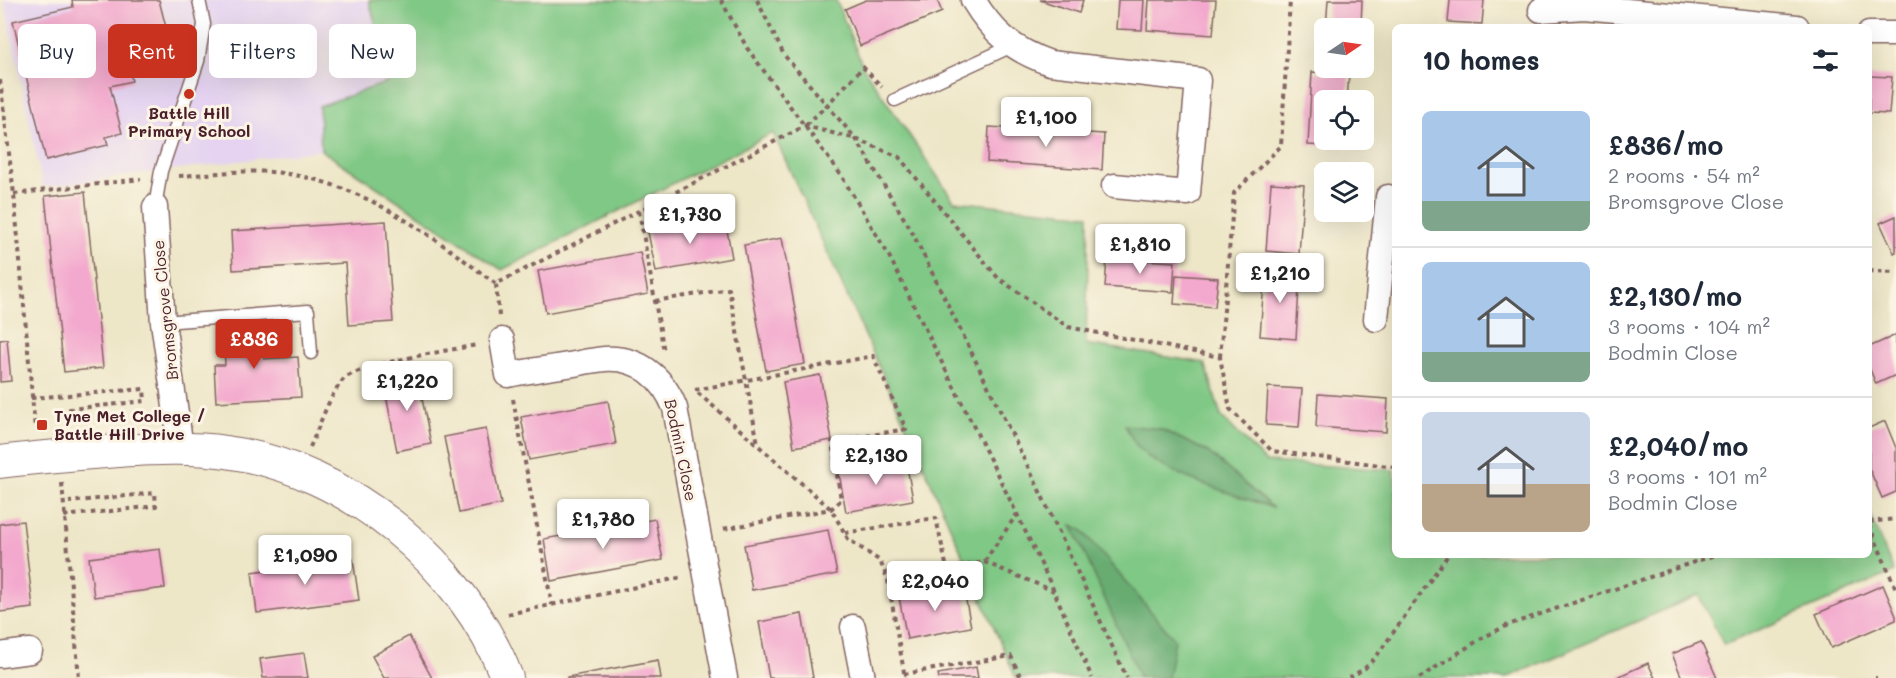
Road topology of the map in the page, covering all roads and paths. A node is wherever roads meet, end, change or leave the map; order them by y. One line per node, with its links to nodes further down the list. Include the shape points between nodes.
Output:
1 (199, 0): 16 (lane, via 204,24 198,61)
2 (721, 0): 14 (path, via 747,48)
3 (758, 0): 13 (path, via 784,55)
4 (973, 0): 10 (street, via 994,30)
5 (1290, 0): 31 (path, via 1281,146 1234,193)
6 (1541, 12): 7 (street, via 1584,8)
7 (1763, 24)
8 (1872, 34): 9 (street)
9 (1896, 34)
10 (1012, 46): 12 (lane); 17 (street, via 1050,63 1071,67 1198,80 1188,193)
11 (0, 80): 18 (path)
12 (894, 100): 13 (path, via 863,67)
13 (827, 105): 14 (path); 15 (path)
14 (805, 126): 15 (path); 21 (path); 46 (path, via 841,175 888,254)
15 (856, 139): 31 (path, via 899,157 998,278 1068,327); 73 (path, via 911,230)
16 (160, 177): 18 (path); 20 (lane); 25 (path, via 254,171 326,183 360,195 399,216)
17 (1114, 186)
18 (14, 194): 36 (path)
19 (1388, 197): 22 (street)
20 (155, 207): 28 (street, Bromsgrove Close)
21 (639, 211): 25 (path); 26 (path)
22 (1389, 257): 27 (street)
23 (1872, 271): 24 (path)
24 (1896, 272)
25 (496, 284): 29 (path)
26 (655, 301): 33 (path, via 729,289); 34 (path, via 665,356)
27 (1376, 319)
28 (163, 322): 30 (lane, via 308,311); 39 (street, Bromsgrove Close)
29 (502, 340): 32 (street); 43 (path, via 352,373 333,396)
30 (311, 353)
31 (1220, 357): 42 (path, via 1230,409 1272,451)
32 (508, 375): 34 (street, Bodmin Close, via 606,359 643,367); 61 (path)
33 (746, 381): 35 (path); 38 (path); 45 (path, via 873,356 906,429 832,442 841,500)
34 (664, 386): 35 (path); 52 (street, Bodmin Close, via 675,408)
35 (695, 390): 38 (path)
36 (31, 398): 37 (path, via 144,389 145,401); 40 (path)
37 (61, 410)
38 (758, 444): 45 (path)
39 (181, 448): 40 (street); 43 (street, via 228,452)
40 (49, 456): 41 (street); 47 (path)
41 (0, 462)
42 (1392, 467)
43 (299, 472): 62 (street, via 354,499 396,530 435,564)
44 (69, 502): 47 (path, via 155,493 156,506)
45 (831, 509): 51 (path); 52 (path)
46 (1017, 514): 55 (path); 60 (path)
47 (64, 516): 67 (path)
48 (1896, 519): 49 (path)
49 (1872, 523)
50 (1872, 531): 59 (path)
51 (845, 533): 56 (path, via 936,518); 58 (path, via 853,544 880,561)
52 (699, 534): 57 (street, Bodmin Close)
53 (1446, 558): 74 (path, via 1376,657)
54 (1705, 558): 75 (path, via 1508,625)
55 (984, 562): 56 (path); 60 (path)
56 (947, 569): 58 (path)
57 (706, 572): 61 (path); 69 (street, Bodmin Close)
58 (888, 580): 66 (path)
59 (1896, 589)
60 (1054, 591): 72 (path)
61 (552, 605): 62 (path)
62 (478, 619): 68 (street)
63 (853, 627): 70 (street)
64 (30, 651): 65 (street)
65 (0, 655)
66 (905, 676): 71 (path, via 1011,656)
67 (79, 678)
68 (507, 678)
69 (725, 678)
70 (863, 678)
71 (1021, 678)
72 (1092, 678)
73 (1127, 678)
74 (1349, 678)
75 (1419, 678)

